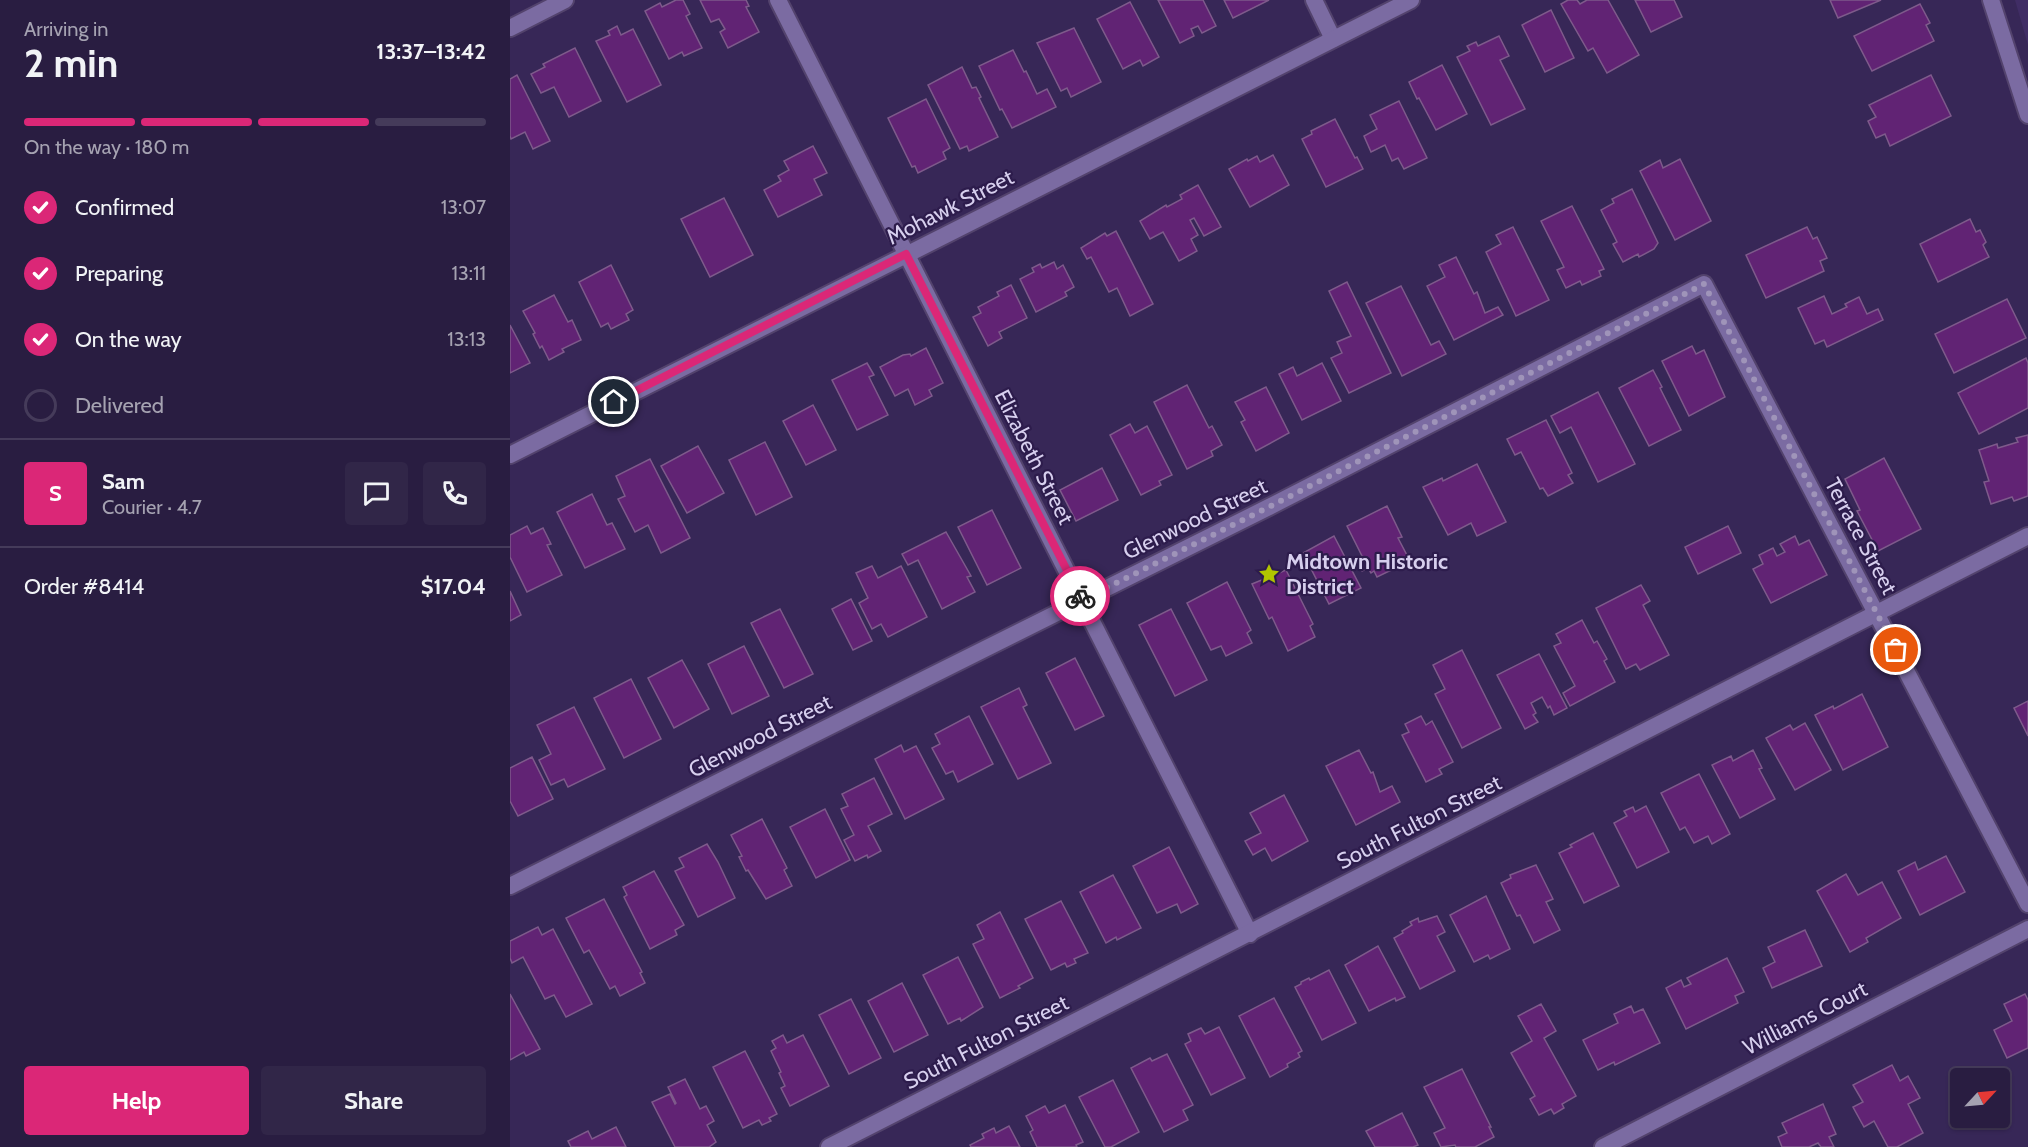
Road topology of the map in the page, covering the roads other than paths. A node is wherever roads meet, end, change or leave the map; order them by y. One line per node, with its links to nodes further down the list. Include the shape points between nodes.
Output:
1 (565, 0): 6 (street)
2 (778, 0): 9 (street, Elizabeth Street)
3 (1314, 0): 7 (street)
4 (1411, 0): 7 (street, Mohawk Street)
5 (1991, 0): 8 (street)
6 (510, 28)
7 (1333, 39): 9 (street, Mohawk Street)
8 (2028, 115)
9 (906, 254): 11 (street, Mohawk Street); 13 (street, Elizabeth Street)
10 (1704, 284): 13 (street, Glenwood Street); 14 (street, Terrace Street)
11 (510, 455)
12 (2028, 536): 14 (street, South Fulton Street)
13 (1082, 600): 15 (street, Glenwood Street); 18 (street, Elizabeth Street)
14 (1876, 613): 16 (street, Terrace Street); 18 (street, South Fulton Street)
15 (510, 886)
16 (2028, 904)
17 (2028, 929): 20 (street, Williams Court)
18 (1250, 934): 19 (street, South Fulton Street)
19 (829, 1147)
20 (1603, 1147)

